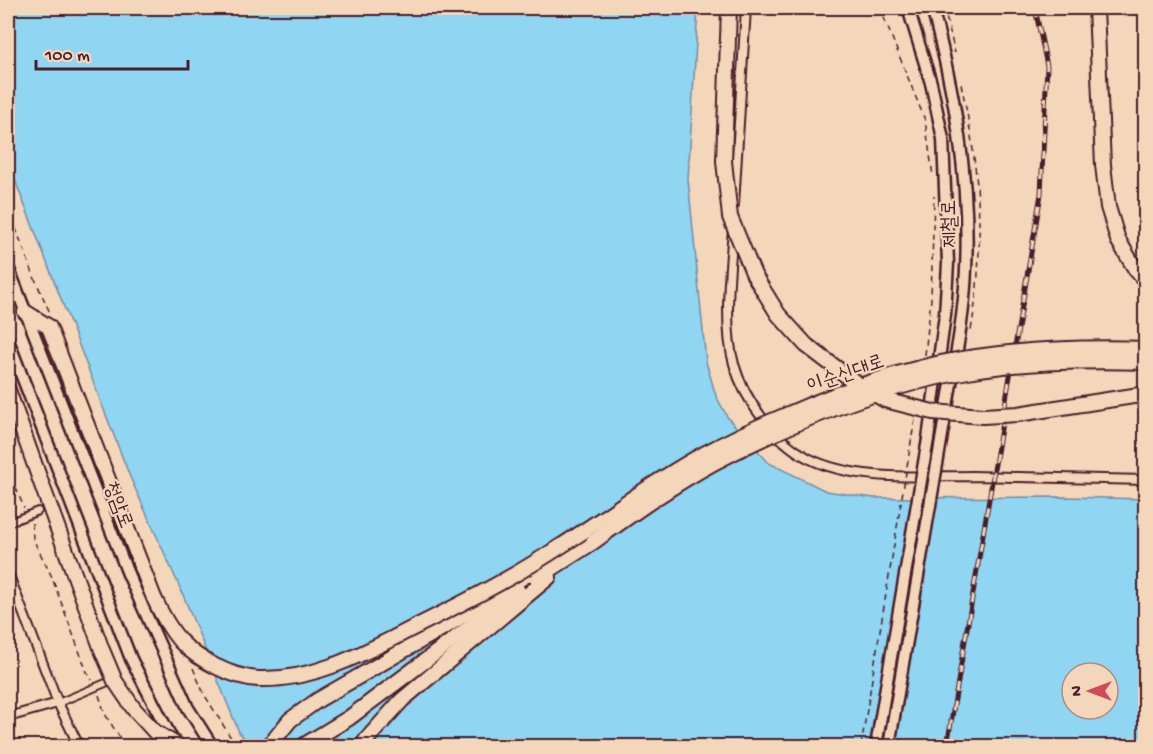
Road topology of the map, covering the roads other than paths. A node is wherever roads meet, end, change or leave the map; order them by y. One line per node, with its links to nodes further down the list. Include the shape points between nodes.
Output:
1 (729, 8): 13 (highway, bridge, via 724,161 730,217 754,275 778,314 806,345 885,400 933,412 1017,414)
2 (747, 8): 14 (street, via 728,290 733,362 748,400 760,415 786,443 808,458 845,471)
3 (908, 8): 28 (main road, 제철로, bridge, via 943,139 948,263 928,439)
4 (932, 8): 29 (main road, 제철로, bridge, via 948,69 964,164 966,272)
5 (1096, 8): 7 (highway, via 1108,207 1119,240)
6 (8, 267): 8 (main road, 청암로)
7 (1146, 280)
8 (25, 312): 17 (highway, bridge, via 49,327 165,620 180,641 211,663 237,674 256,679 289,678 320,671 395,638); 24 (main road, 청암로, via 128,574 188,708)
9 (8, 340): 23 (main road, via 131,660)
10 (1146, 349): 17 (highway, 이순신대로, bridge, via 1066,348 1001,354 960,359 877,381 785,415 702,455)
11 (1146, 362): 17 (highway, 이순신대로, bridge, via 1031,363 968,371 889,391 756,442)
12 (8, 390): 23 (highway, bridge, via 115,681 154,732)
13 (1146, 394)
14 (1146, 480)
15 (38, 511): 16 (street)
16 (8, 523)
17 (590, 535): 25 (highway, bridge, via 492,598 318,700 290,720); 26 (highway, via 349,718); 27 (highway, via 402,700)
18 (8, 573): 20 (street)
19 (108, 682): 20 (street)
20 (58, 704): 21 (street); 22 (street)
21 (8, 717)
22 (79, 747)
23 (177, 747)
24 (212, 747)
25 (269, 747)
26 (303, 747)
27 (362, 747)
28 (876, 747)
29 (889, 747)

